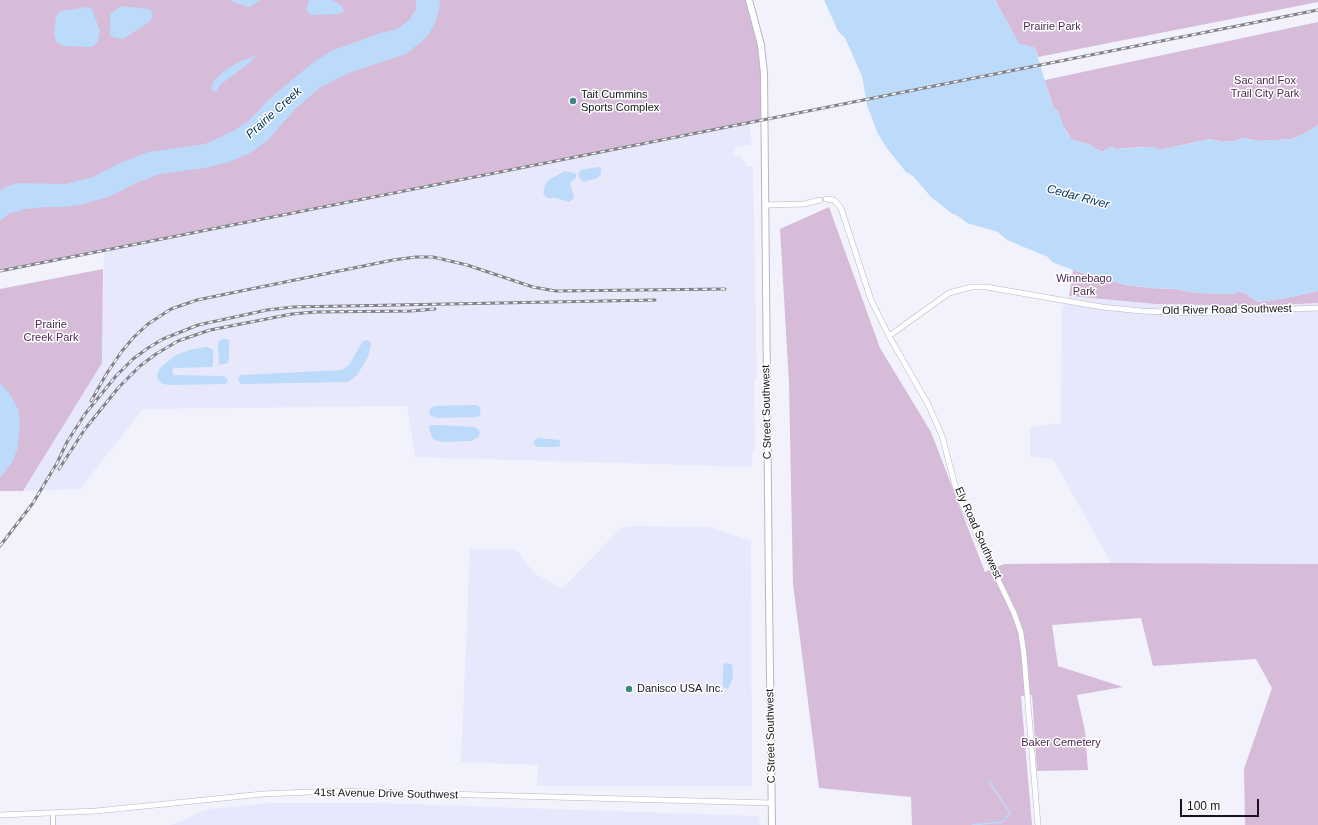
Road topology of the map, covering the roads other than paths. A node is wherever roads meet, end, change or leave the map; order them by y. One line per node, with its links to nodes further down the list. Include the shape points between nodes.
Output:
1 (749, 0): 4 (main road, C Street Southwest, via 760,38 764,65)
2 (826, 199): 6 (street, Ely Road Southwest, via 834,200 841,208 871,300)
3 (820, 200): 4 (street, via 804,204)
4 (764, 205): 7 (main road, C Street Southwest)
5 (1318, 308): 6 (street, Old River Road Southwest, via 1190,313 1141,311 1102,307 986,287 971,287 949,293)
6 (890, 336): 12 (street, Ely Road Southwest, via 932,412 942,436 955,485 1021,633)
7 (772, 803): 8 (street, 41st Avenue Drive Southwest, via 334,791 263,794); 11 (main road, C Street Southwest)
8 (53, 814): 9 (street, 41st Avenue Drive Southwest); 10 (street)
9 (0, 815)
10 (53, 825)
11 (772, 825)
12 (1038, 825)

